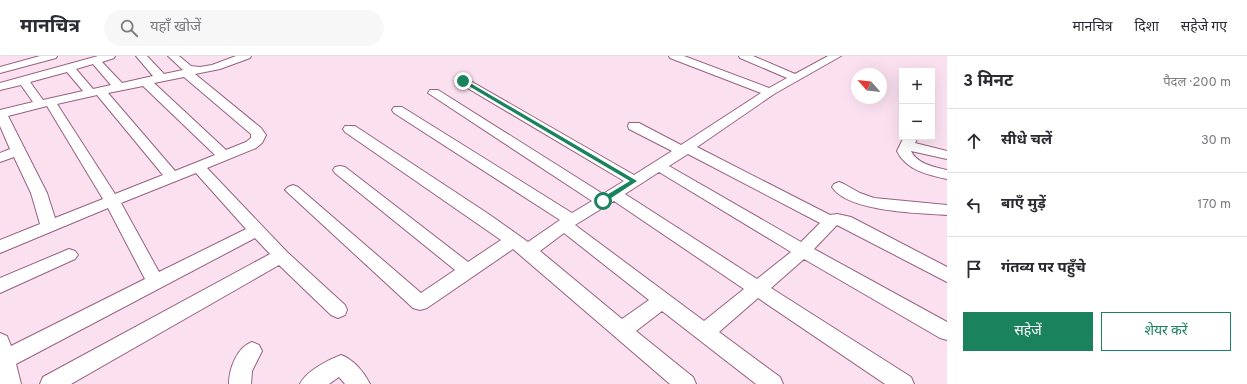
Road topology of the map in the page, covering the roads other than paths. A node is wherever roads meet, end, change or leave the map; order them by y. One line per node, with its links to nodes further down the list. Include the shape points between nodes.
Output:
1 (15, 56): 11 (street)
2 (52, 56): 13 (street)
3 (110, 56): 12 (street)
4 (141, 56): 18 (street)
5 (173, 56): 16 (street)
6 (246, 56): 16 (street, via 212,68)
7 (674, 56): 26 (street)
8 (744, 56): 19 (street)
9 (811, 56): 10 (street)
10 (832, 59): 19 (street)
11 (0, 60)
12 (95, 60): 14 (street); 24 (street)
13 (34, 61): 15 (street); 17 (street)
14 (69, 67): 17 (street); 25 (street)
15 (0, 70)
16 (190, 72): 18 (street); 37 (street, via 259,135 251,145)
17 (43, 75): 20 (street)
18 (161, 78): 22 (street)
19 (796, 78): 26 (street)
20 (24, 80): 23 (street); 28 (street)
21 (463, 81): 44 (street)
22 (146, 82): 24 (street); 37 (street)
23 (0, 87)
24 (119, 87): 25 (street)
25 (95, 92): 28 (street); 43 (street)
26 (770, 92): 34 (street)
27 (434, 93): 47 (street)
28 (45, 103): 30 (street); 48 (street)
29 (398, 110): 50 (street)
30 (0, 114): 35 (street)
31 (634, 126): 34 (street)
32 (350, 129): 54 (street, via 484,219)
33 (909, 141): 36 (street); 42 (street, via 904,151 909,159 915,164)
34 (685, 149): 39 (street); 51 (street)
35 (18, 151): 38 (street); 52 (street, via 39,194)
36 (947, 155)
37 (224, 156): 40 (street)
38 (0, 158)
39 (659, 166): 44 (street); 56 (street)
40 (198, 167): 43 (street); 53 (street)
41 (340, 170): 60 (street)
42 (947, 175)
43 (172, 177): 48 (street)
44 (634, 181): 47 (street)
45 (840, 187): 49 (street, via 855,197 873,202)
46 (293, 190): 60 (street, via 420,303)
47 (608, 198): 50 (street); 64 (street)
48 (112, 201): 52 (street); 62 (street)
49 (947, 210)
50 (568, 222): 57 (street); 65 (street)
51 (831, 222): 56 (street); 61 (street, via 836,219 845,221)
52 (48, 225): 55 (street)
53 (256, 230): 59 (street); 62 (street)
54 (512, 241): 57 (street); 60 (street)
55 (0, 247)
56 (803, 251): 64 (street); 69 (street)
57 (528, 252): 67 (street)
58 (69, 255): 63 (street)
59 (281, 256): 66 (street); 73 (street)
60 (468, 271)
61 (947, 275)
62 (156, 282): 70 (street)
63 (0, 286)
64 (757, 289): 68 (street); 79 (street)
65 (663, 300): 67 (street); 68 (street)
66 (338, 310)
67 (621, 331): 77 (street)
68 (705, 332): 78 (street)
69 (947, 332)
70 (2, 350): 72 (street)
71 (252, 351): 74 (street, via 243,365)
72 (10, 384)
73 (51, 384)
74 (240, 384)
75 (311, 384): 76 (street, via 341,364)
76 (359, 384)
77 (686, 384)
78 (772, 384)
79 (903, 384)

